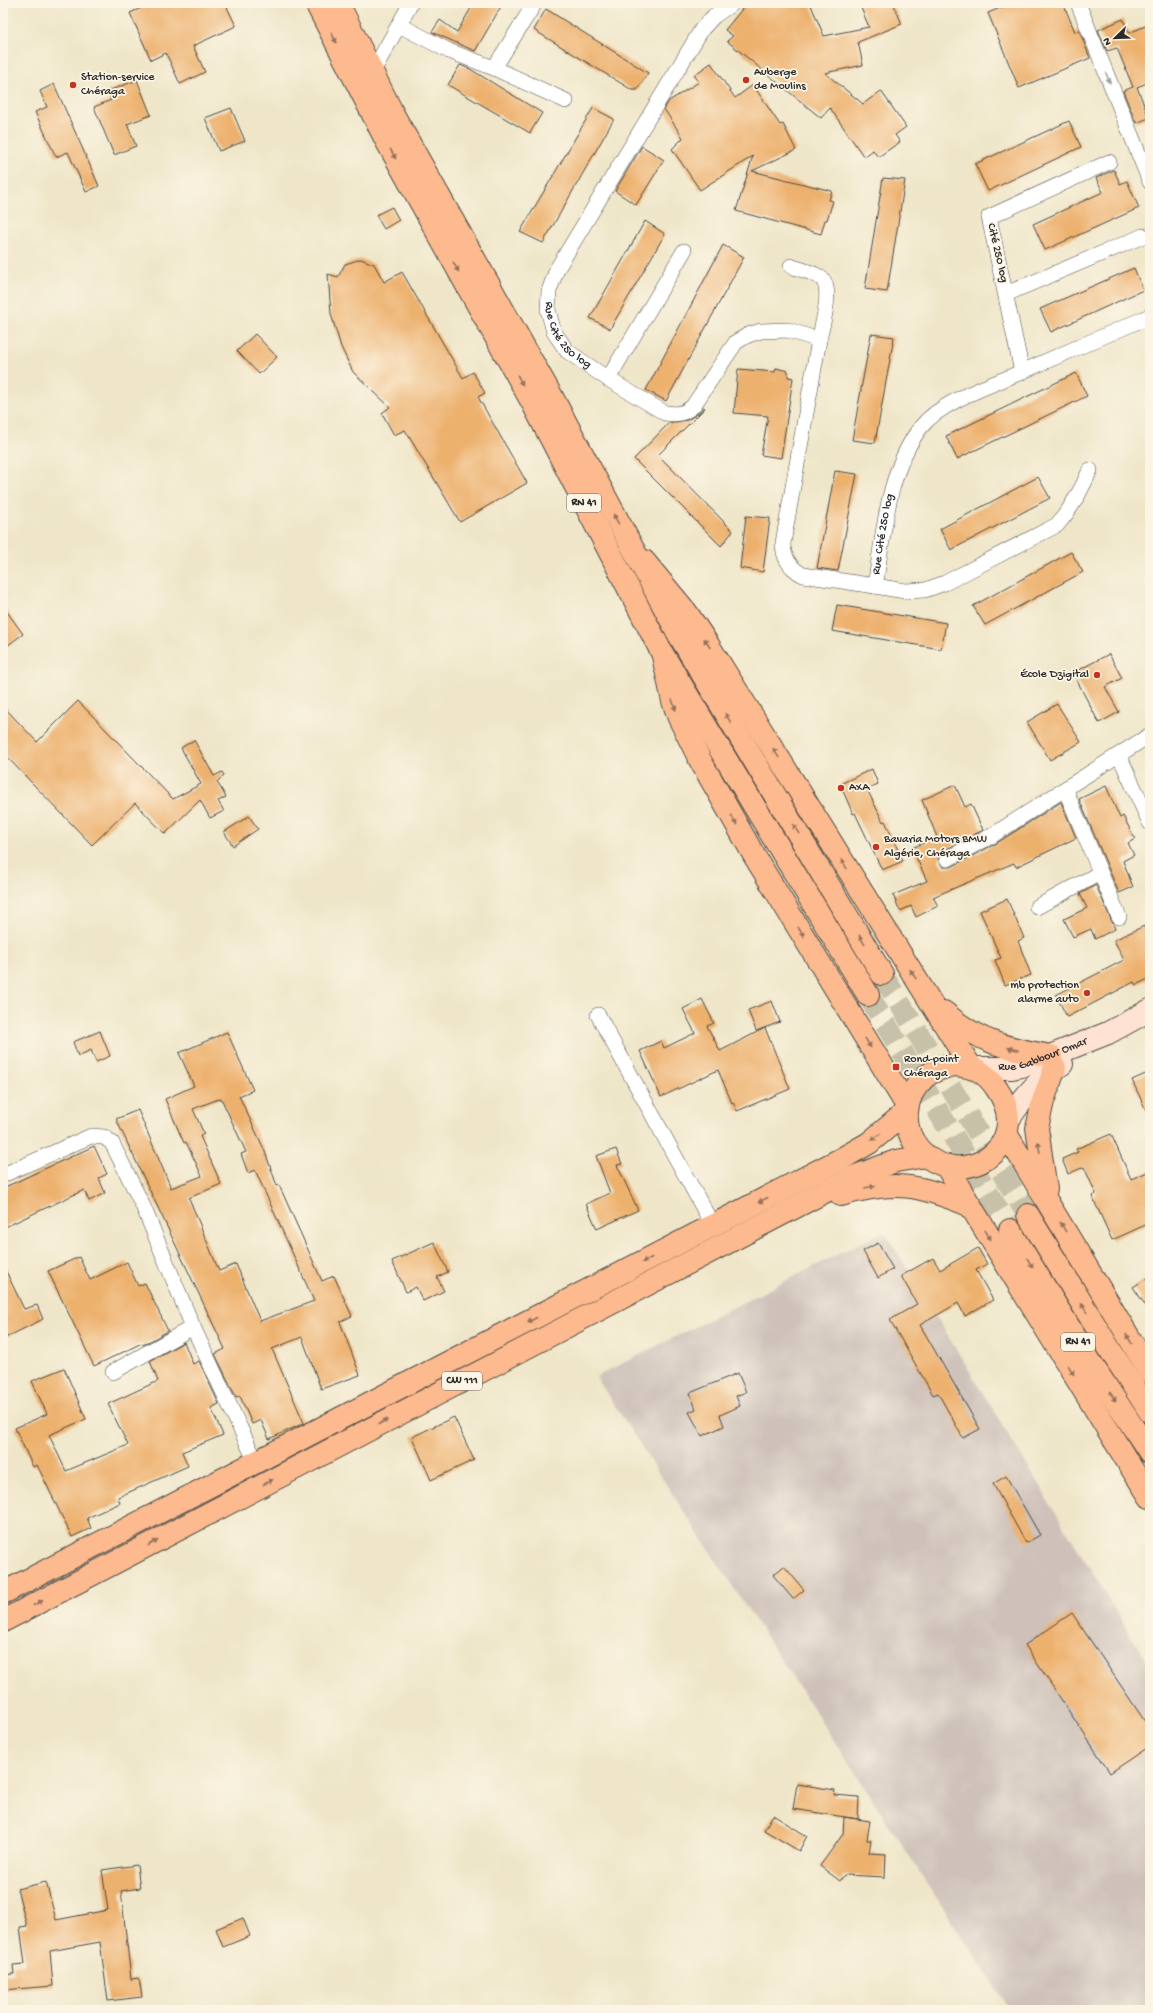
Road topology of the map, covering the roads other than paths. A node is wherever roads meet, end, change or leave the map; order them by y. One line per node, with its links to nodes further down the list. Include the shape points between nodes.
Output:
1 (316, 3): 24 (main road, RN 41, one-way to 24, via 388,144 533,404)
2 (338, 3): 9 (main road, RN 41)
3 (411, 3): 7 (street)
4 (535, 3): 8 (street)
5 (733, 3): 20 (street, Rue Cité 250 log, via 714,16 702,29 557,269 549,291 548,310 554,332 567,351)
6 (1078, 3): 12 (street, one-way to 12)
7 (399, 25): 8 (street, via 448,51); 9 (street)
8 (494, 68): 10 (street)
9 (372, 73): 22 (main road, RN 41, one-way to 9, via 551,395)
10 (566, 101)
11 (1109, 162): 16 (street, Cité 250 log, via 989,216)
12 (1150, 182)
13 (1143, 236): 16 (street)
14 (684, 251): 20 (street)
15 (791, 266): 18 (street, Rue Cité 250 log, via 816,275 826,284 827,297)
16 (1006, 294): 19 (street, Cité 250 log)
17 (1150, 316): 19 (street, Rue Cité 250 log)
18 (819, 340): 20 (street, Rue Cité 250 log, via 788,330 760,331 748,335 736,342 693,406 675,415 666,413); 23 (street, Rue Cité 250 log, via 783,552 795,570 803,574)
19 (1022, 372): 23 (street, Rue Cité 250 log, via 955,402 934,414 922,427 908,451 890,497)
20 (608, 379)
21 (1090, 470): 23 (street, via 1069,512 1057,525 945,583 925,590 905,591)
22 (630, 546): 33 (main road, RN 41, one-way to 22, via 705,680); 35 (main road, one-way to 22, via 687,613 660,578)
23 (875, 586)
24 (662, 653): 34 (main road, RN 41); 40 (main road, one-way to 40, via 679,718 700,760 755,857)
25 (1150, 735): 26 (street)
26 (1119, 755): 27 (street); 28 (street)
27 (1071, 785): 29 (street, via 992,835); 30 (street, via 1066,791)
28 (1150, 823)
29 (947, 859)
30 (1100, 873): 31 (street); 32 (street)
31 (1037, 907)
32 (1119, 917)
33 (882, 974)
34 (868, 995)
35 (929, 999): 38 (main road, one-way to 35, via 987,1041 958,1025); 39 (main road)
36 (1150, 1010): 38 (main road, Rue Gabbour Omar)
37 (598, 1015): 49 (street)
38 (1053, 1062): 39 (main road, Rue Gabbour Omar, via 1012,1068); 41 (main road, Rue Gabbour Omar, via 1029,1091); 45 (main road, one-way to 38, via 1037,1128)
39 (973, 1067): 40 (main road, via 954,1065 933,1072 913,1091); 41 (main road, via 990,1080 1001,1095)
40 (907, 1109): 42 (main road, via 909,1132); 49 (main road, CW 111, one-way to 49, via 882,1134 855,1151)
41 (1008, 1127): 43 (main road, via 999,1148 988,1158 975,1165 960,1168); 45 (main road)
42 (926, 1156): 43 (main road); 47 (main road, CW 111, via 902,1159 867,1171)
43 (946, 1166): 46 (main road)
44 (3, 1175): 51 (street, via 91,1136 104,1137 112,1143 143,1206)
45 (1047, 1200): 53 (main road, one-way to 45)
46 (971, 1206): 47 (main road, one-way to 46, via 860,1189 887,1185 927,1189); 57 (main road, one-way to 57)
47 (792, 1209): 59 (main road, CW 111, one-way to 47)
48 (1028, 1215): 54 (main road, RN 41, one-way to 48)
49 (713, 1226): 56 (main road, CW 111, one-way to 56)
50 (1010, 1230): 55 (main road, RN 41, one-way to 55, via 1091,1363)
51 (193, 1327): 52 (street); 56 (street)
52 (113, 1372)
53 (1150, 1372)
54 (1150, 1412)
55 (1150, 1453)
56 (256, 1462): 58 (main road, CW 111)
57 (1150, 1497)
58 (3, 1593)
59 (3, 1621)

